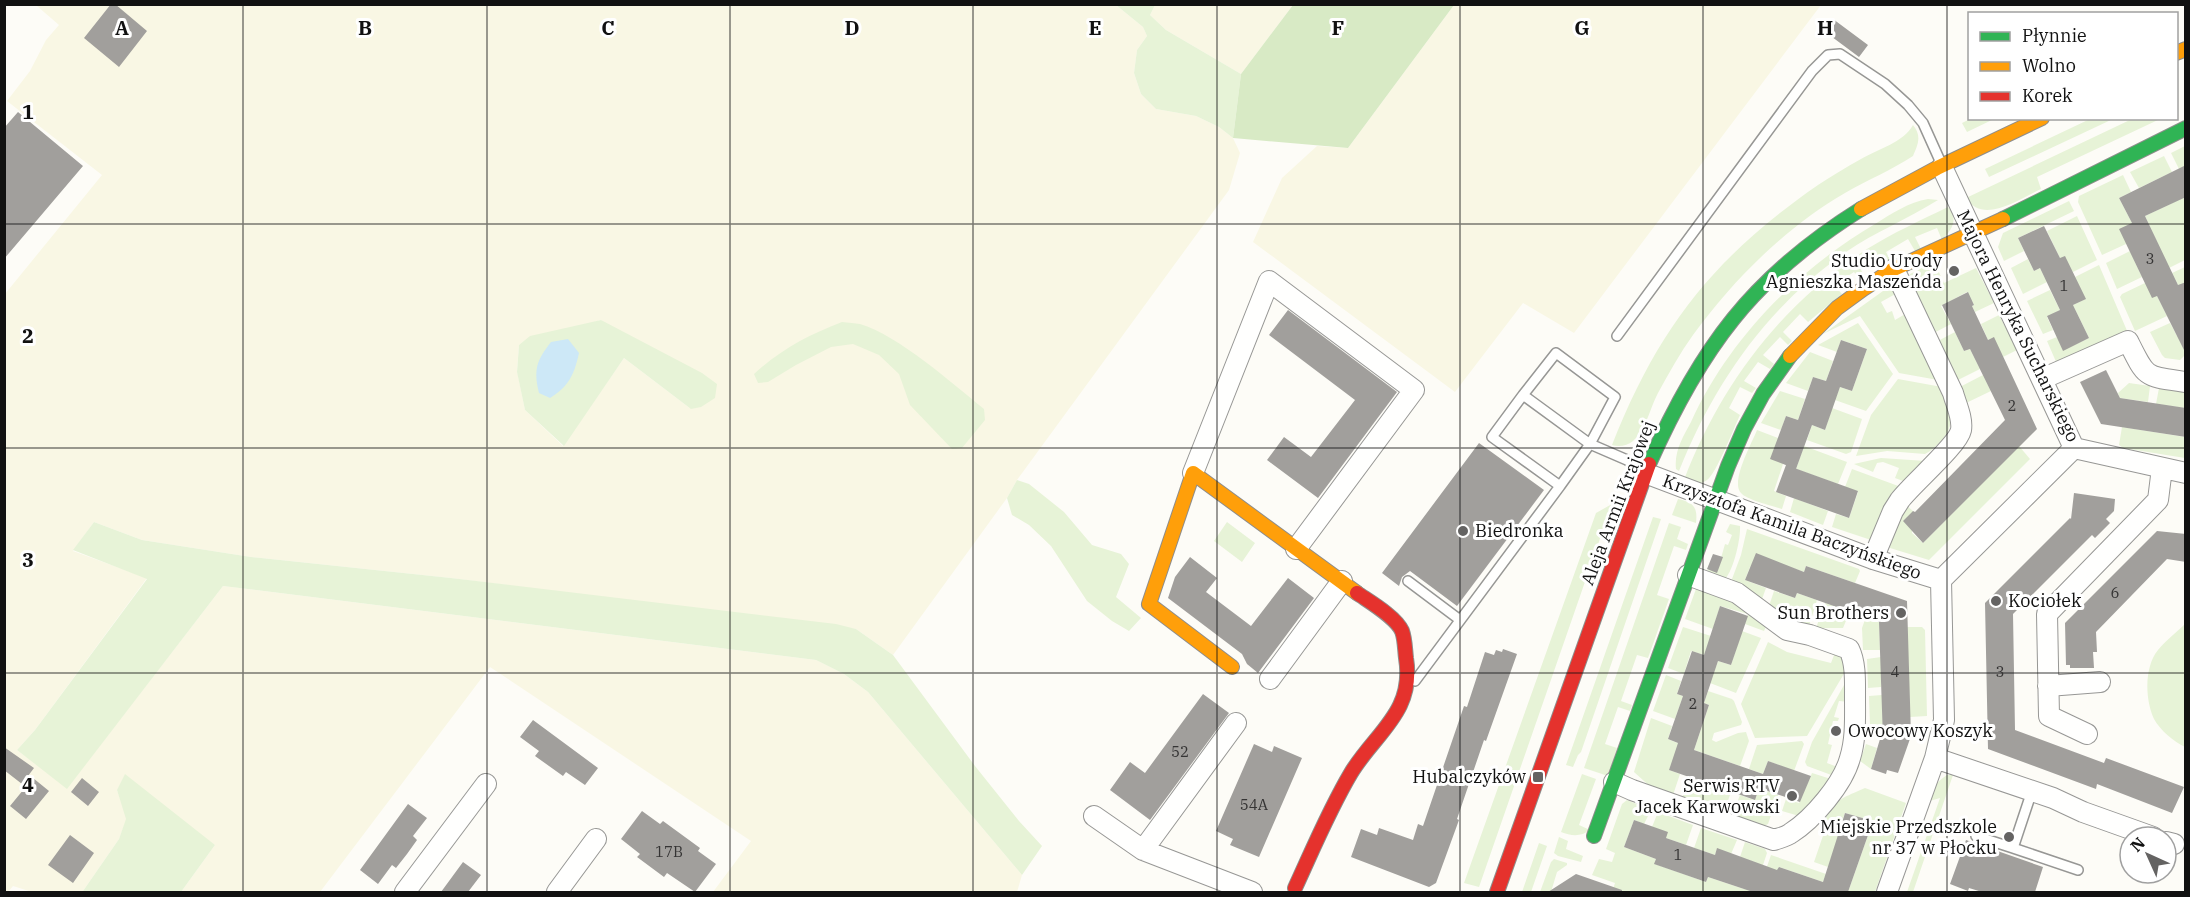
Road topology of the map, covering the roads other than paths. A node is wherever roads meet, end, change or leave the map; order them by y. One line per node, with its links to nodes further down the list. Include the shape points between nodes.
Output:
1 (2038, 120): 3 (street, Aleja Armii Krajowej)
2 (2186, 128): 4 (street)
3 (1942, 167): 4 (street, Majora Henryka Sucharskiego); 6 (lane, via 1929,133 1896,92 1840,54 1828,55 1812,71); 14 (street, Aleja Armii Krajowej, via 1839,222 1765,281 1701,362 1668,420)
4 (1974, 233): 5 (street); 7 (street, Majora Henryka Sucharskiego)
5 (1894, 269): 17 (street, via 1837,308 1796,348 1744,429); 19 (street, via 1953,393 1961,428 1953,444 1896,506)
6 (1617, 336)
7 (2042, 379): 8 (street, via 2128,341 2142,369 2151,377); 11 (street, Majora Henryka Sucharskiego)
8 (2186, 382)
9 (1523, 395): 10 (lane); 10 (lane, via 1556,353 1615,397); 16 (lane, via 1492,437)
10 (1590, 444): 14 (lane, via 1627,460); 16 (lane)
11 (2074, 448): 12 (street, Majora Henryka Sucharskiego); 21 (street)
12 (2162, 468): 15 (street, Majora Henryka Sucharskiego); 28 (street, via 2158,500 2048,614)
13 (1193, 472): 18 (street); 18 (street, via 1269,281 1414,390); 25 (street, via 1149,604)
14 (1645, 473): 17 (street, Krzysztofa Kamila Baczyńskiego); 48 (street, Aleja Armii Krajowej)
15 (2186, 473)
16 (1560, 486): 24 (lane)
17 (1715, 500): 19 (street, Krzysztofa Kamila Baczyńskiego); 20 (street)
18 (1296, 549): 22 (street)
19 (1873, 559): 21 (street, Krzysztofa Kamila Baczyńskiego)
20 (1688, 575): 33 (street); 33 (street, via 1730,590 1787,630 1849,648 1855,690 1855,735 1850,760 1841,780 1812,815 1790,834 1774,840)
21 (1941, 580): 32 (street, Krzysztofa Kamila Baczyńskiego, via 1944,720)
22 (1342, 581): 26 (street); 29 (street, via 1402,631)
23 (1408, 581): 24 (lane)
24 (1460, 620): 29 (lane)
25 (1232, 667)
26 (1270, 679)
27 (2100, 682): 28 (street)
28 (2048, 686): 31 (street, via 2049,716)
29 (1407, 692): 44 (street, via 1352,771 1326,817)
30 (1236, 723): 42 (street)
31 (2087, 734)
32 (1935, 758): 35 (street); 49 (street, Krzysztofa Kamila Baczyńskiego)
33 (1614, 782): 38 (street)
34 (486, 784): 45 (street)
35 (2032, 791): 37 (street); 41 (lane)
36 (1094, 816): 42 (street)
37 (2121, 825)
38 (1594, 836)
39 (1976, 836): 41 (lane)
40 (596, 839): 46 (street)
41 (2013, 848): 43 (lane)
42 (1143, 850): 47 (street)
43 (2078, 870)
44 (1298, 891)
45 (405, 892)
46 (557, 892)
47 (1252, 892)
48 (1497, 892)
49 (1887, 892)

